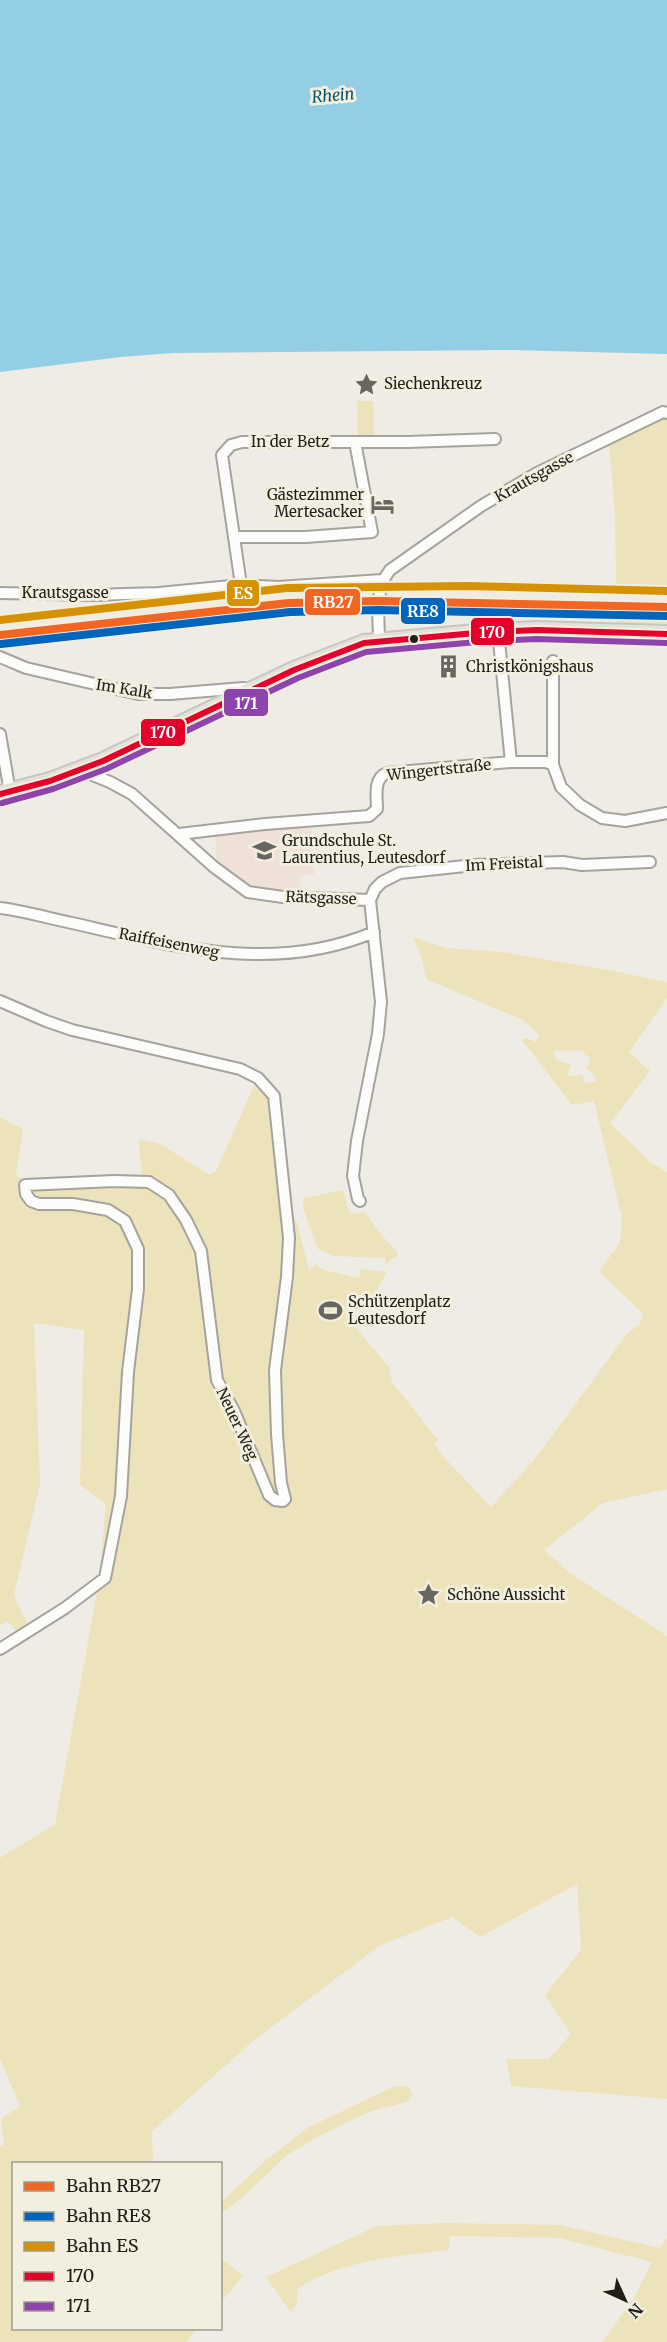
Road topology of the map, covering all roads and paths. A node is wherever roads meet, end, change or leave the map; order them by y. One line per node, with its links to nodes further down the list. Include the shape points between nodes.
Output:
1 (667, 413): 5 (street, Krautsgasse, via 537,473 433,539)
2 (495, 439): 3 (street, In der Betz)
3 (355, 441): 4 (street, In der Betz, via 242,442 225,449 222,454); 4 (street, via 372,532)
4 (236, 537): 6 (street, In der Betz)
5 (382, 580): 6 (street, Krautsgasse, via 278,587); 10 (street)
6 (241, 585): 7 (street, Krautsgasse, via 137,593)
7 (0, 593)
8 (498, 631): 9 (main road); 10 (main road); 15 (street)
9 (667, 634)
10 (379, 641): 13 (main road, via 336,652)
11 (0, 657): 13 (street, Im Kalk, via 26,668 138,694)
12 (553, 661): 16 (street)
13 (252, 690): 17 (main road)
14 (0, 734): 18 (street)
15 (511, 762): 16 (street, Wingertstraße); 20 (street, Wingertstraße, via 381,776 377,809 363,817)
16 (553, 765): 19 (street, via 555,777 569,796 602,818 641,820)
17 (80, 770): 18 (main road); 20 (street, Rätsgasse, via 132,794)
18 (5, 793)
19 (667, 813)
20 (179, 834): 22 (street, Rätsgasse, via 248,892)
21 (650, 862): 22 (street, Im Freistal, via 474,865 400,873 382,882)
22 (370, 900): 24 (street, Rätsgasse)
23 (0, 908): 24 (street, Raiffeisenweg, via 216,953 296,953)
24 (374, 932): 26 (street, Rätsgasse, via 381,1002 353,1176)
25 (0, 1001): 27 (street, Neuer Weg, via 72,1030 245,1071 258,1078 274,1096 289,1238 275,1370 283,1501 269,1495 217,1380 201,1251 169,1195 149,1182 25,1185 31,1201 39,1204 74,1204 108,1210 125,1221 138,1249 138,1289 128,1372 121,1496 105,1578)
26 (360, 1201)
27 (0, 1649)

